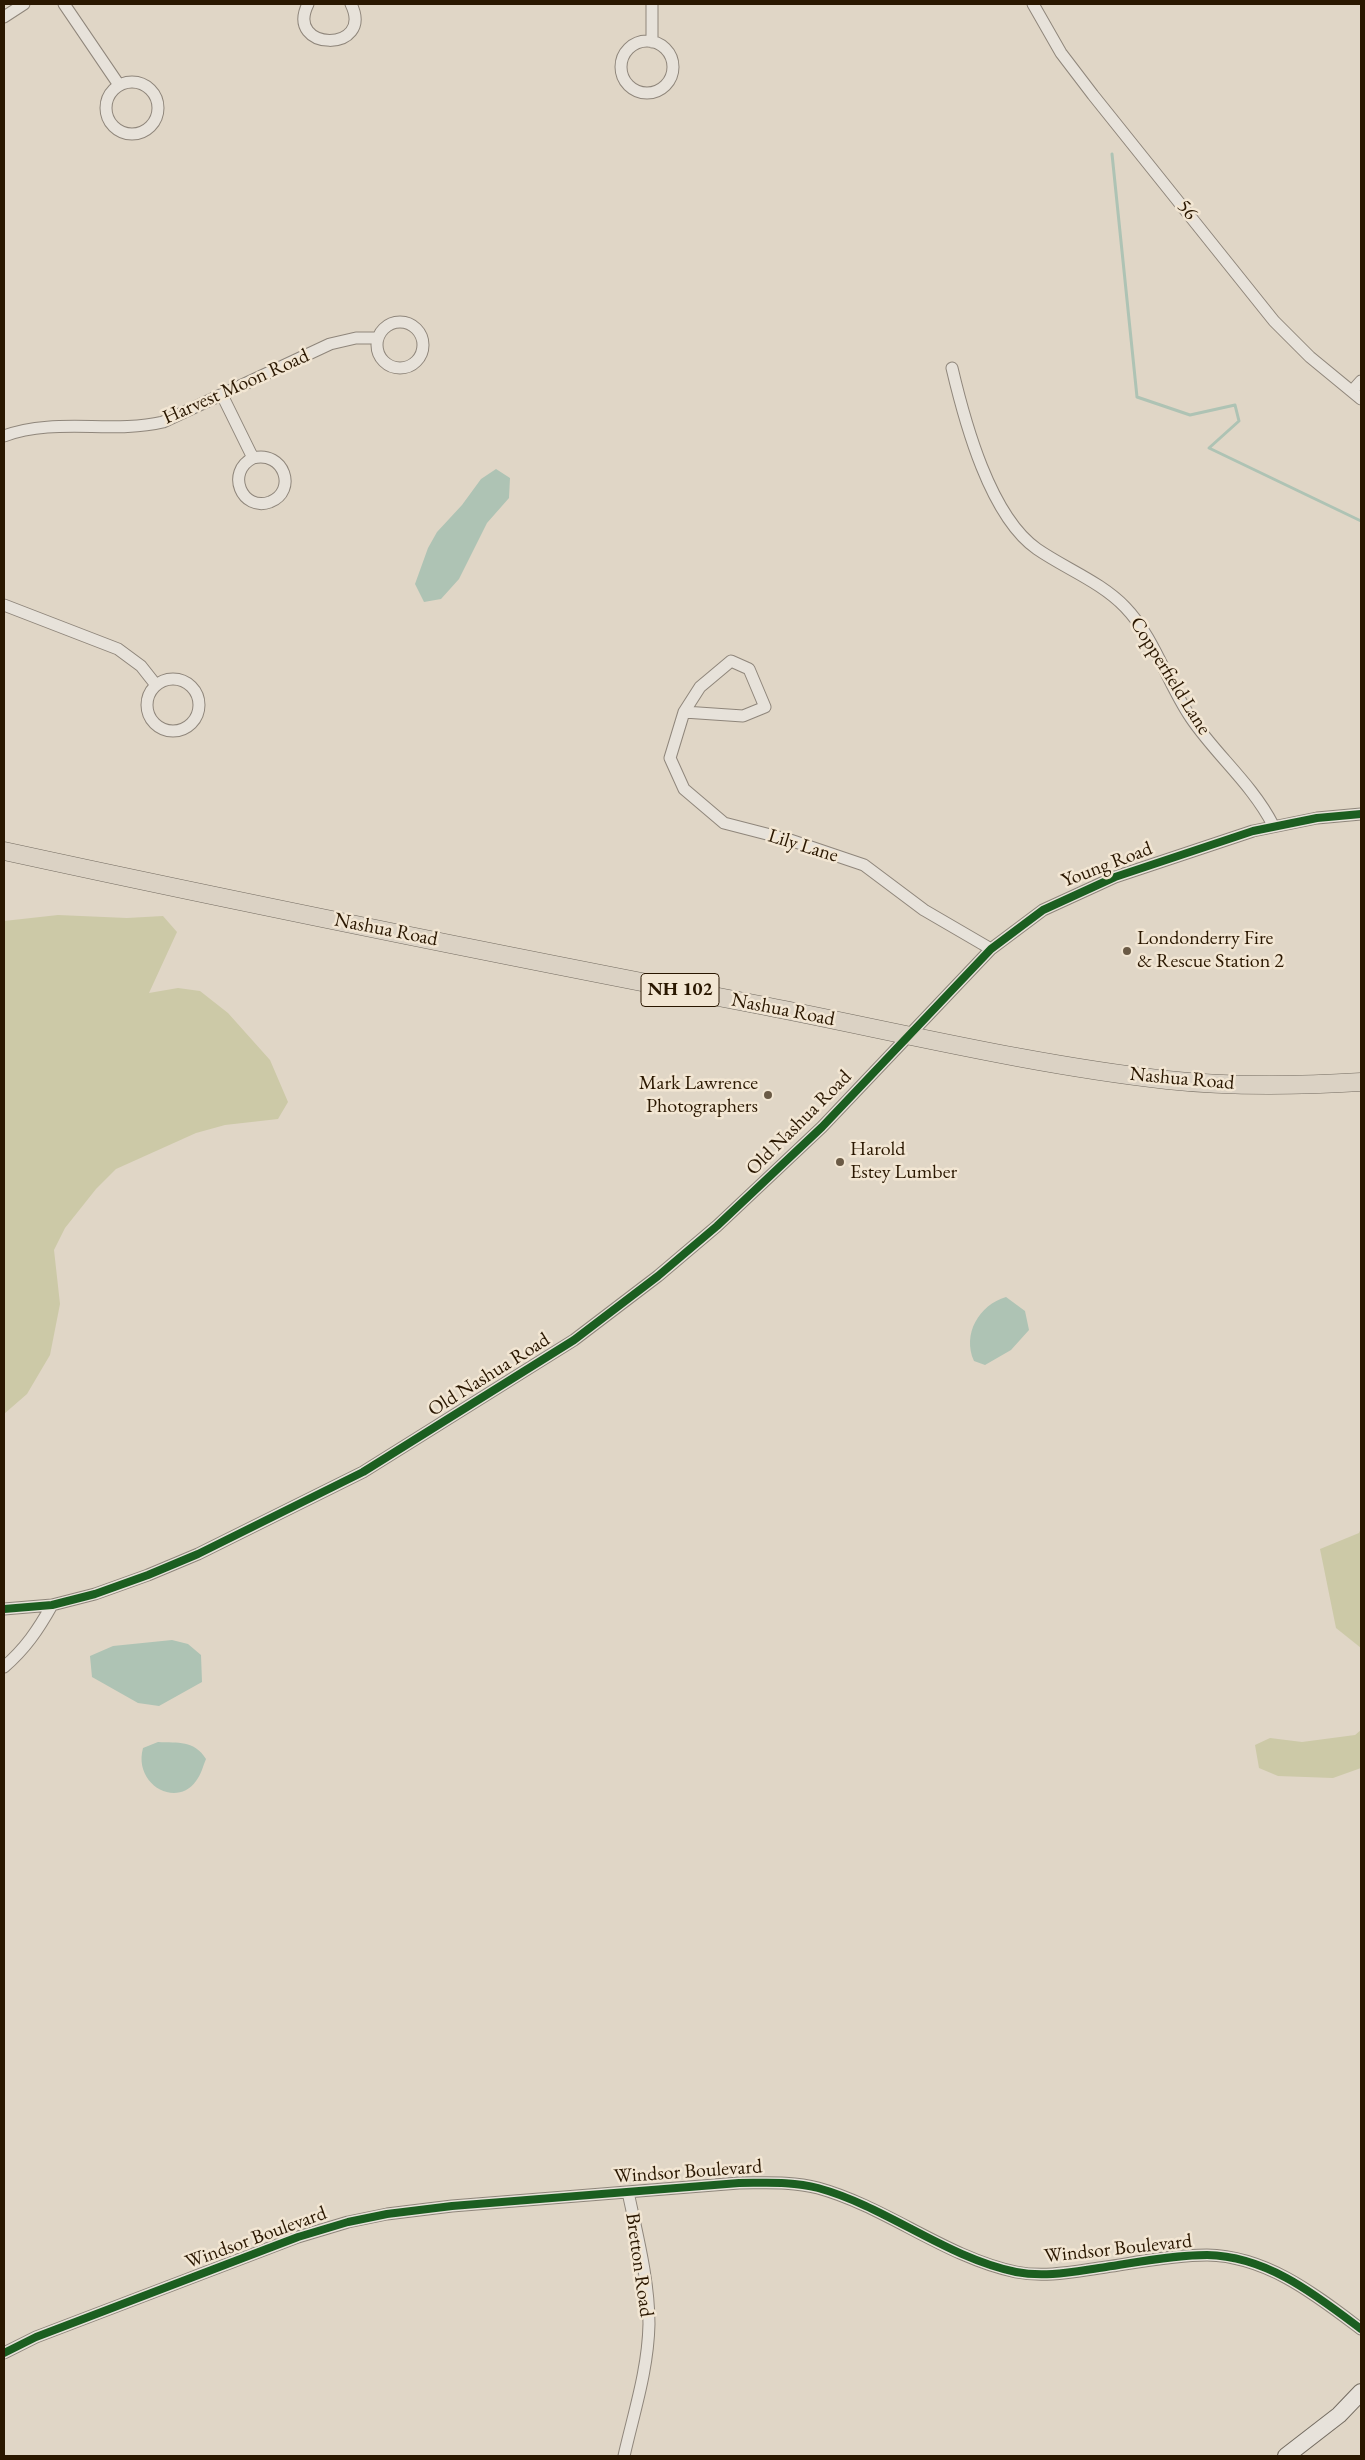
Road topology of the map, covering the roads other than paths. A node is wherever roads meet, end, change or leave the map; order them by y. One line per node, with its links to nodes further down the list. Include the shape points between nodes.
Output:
1 (24, 4): 7 (street)
2 (64, 4): 9 (street)
3 (308, 4): 4 (street, via 304,14 308,30 315,38 330,42 345,37 352,29 355,14)
4 (351, 4)
5 (652, 4): 8 (street)
6 (1033, 4): 14 (street, 56, via 1061,53 1093,96 1274,321 1310,357)
7 (4, 17)
8 (652, 42): 8 (street, via 631,46 622,60 621,71 625,81 644,93 660,89 668,82 672,71 672,60 667,50)
9 (118, 85): 9 (street, via 139,82 155,95 158,115 145,131 124,132 108,118 107,102)
10 (377, 338): 10 (street, via 380,356 394,368 413,365 422,353 422,337 408,322 397,321 387,325); 13 (street, Harvest Moon Road, via 356,338 330,344)
11 (952, 368): 21 (street, Copperfield Lane, via 962,408 994,497 1008,520 1036,548 1114,597 1133,615 1191,717 1256,796)
12 (1361, 381): 14 (street)
13 (222, 395): 15 (street, Harvest Moon Road, via 177,417 149,425 48,427); 16 (street)
14 (1357, 395)
15 (4, 436)
16 (253, 458): 16 (street, via 241,468 239,487 251,501 270,502 284,488 284,472 274,460 264,456)
17 (4, 605): 18 (street, via 118,649 141,666)
18 (156, 686): 18 (street, via 171,679 192,687 198,702 192,723 174,731 164,730 156,724 150,717 147,702)
19 (684, 712): 19 (street, Lily Lane, via 700,687 732,661 749,669 766,707 743,716); 23 (street, Lily Lane, via 670,758 684,789 724,823 790,840 864,865 924,910)
20 (1361, 814): 21 (street, Young Road)
21 (1273, 826): 23 (street, Young Road, via 1202,847 1091,887 1043,910)
22 (4, 851): 24 (main road, Nashua Road / NH 102)
23 (991, 949): 24 (street, Young Road)
24 (910, 1035): 25 (main road, Nashua Road / NH 102, via 1168,1080 1274,1086); 26 (street, Old Nashua Road, via 822,1127 716,1226 617,1309 531,1369 363,1472 292,1508 148,1575)
25 (1361, 1082)
26 (52, 1605): 27 (street, Old Nashua Road); 28 (street, via 23,1650)
27 (4, 1609)
28 (4, 1667)
29 (628, 2192): 30 (street, Windsor Boulevard, via 738,2183 806,2186 856,2202 973,2258 1016,2272 1063,2274 1189,2256 1229,2258 1270,2269 1327,2303); 31 (street, Windsor Boulevard, via 426,2209 348,2222 298,2237 36,2337); 33 (street, Bretton Road, via 647,2287 648,2326 642,2386)
30 (1361, 2329)
31 (4, 2353)
32 (1361, 2392): 34 (main road, via 1339,2415)
33 (624, 2456)
34 (1286, 2456)

